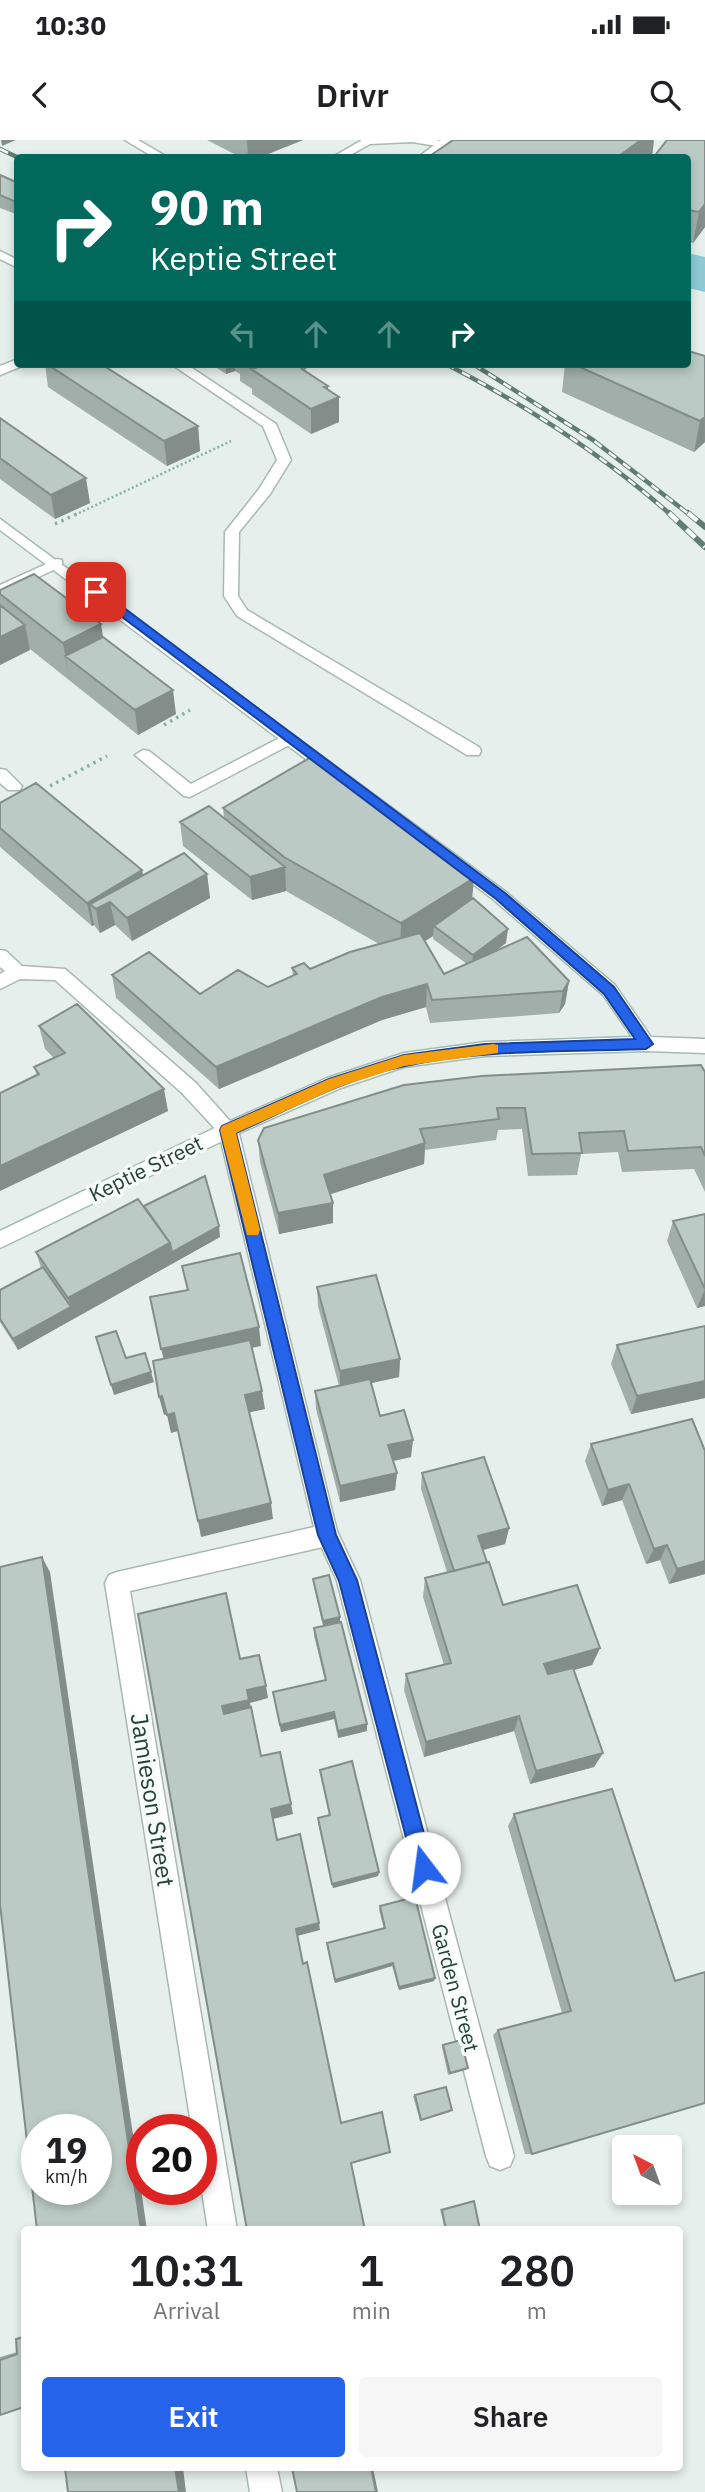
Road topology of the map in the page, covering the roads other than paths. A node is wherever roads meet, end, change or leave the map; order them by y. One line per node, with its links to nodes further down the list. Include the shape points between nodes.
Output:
1 (130, 140): 5 (street)
2 (408, 140): 6 (street, via 368,141)
3 (415, 140): 4 (street)
4 (445, 142): 7 (street)
5 (156, 154)
6 (344, 154)
7 (428, 154)
8 (183, 368): 13 (street, via 269,424 284,460 232,532 231,596 242,613)
9 (0, 523): 10 (street)
10 (57, 563): 11 (street); 12 (street)
11 (0, 591)
12 (289, 737): 14 (street, via 190,792); 20 (street, via 500,896 609,990)
13 (473, 751)
14 (143, 755)
15 (0, 774): 16 (street)
16 (14, 786)
17 (0, 956): 18 (street)
18 (17, 972): 19 (street); 22 (street, via 59,974 189,1088)
19 (0, 982)
20 (646, 1044): 21 (street, Keptie Street); 22 (street, Keptie Street, via 485,1049 404,1060 334,1083)
21 (704, 1048)
22 (228, 1130): 23 (street, Keptie Street); 24 (street, Garden Street)
23 (0, 1240)
24 (327, 1535): 25 (street, Garden Street, via 348,1580); 26 (street, Jamieson Street, via 117,1583)
25 (500, 2156)
26 (222, 2226)
27 (262, 2471): 28 (street)
28 (266, 2492)

